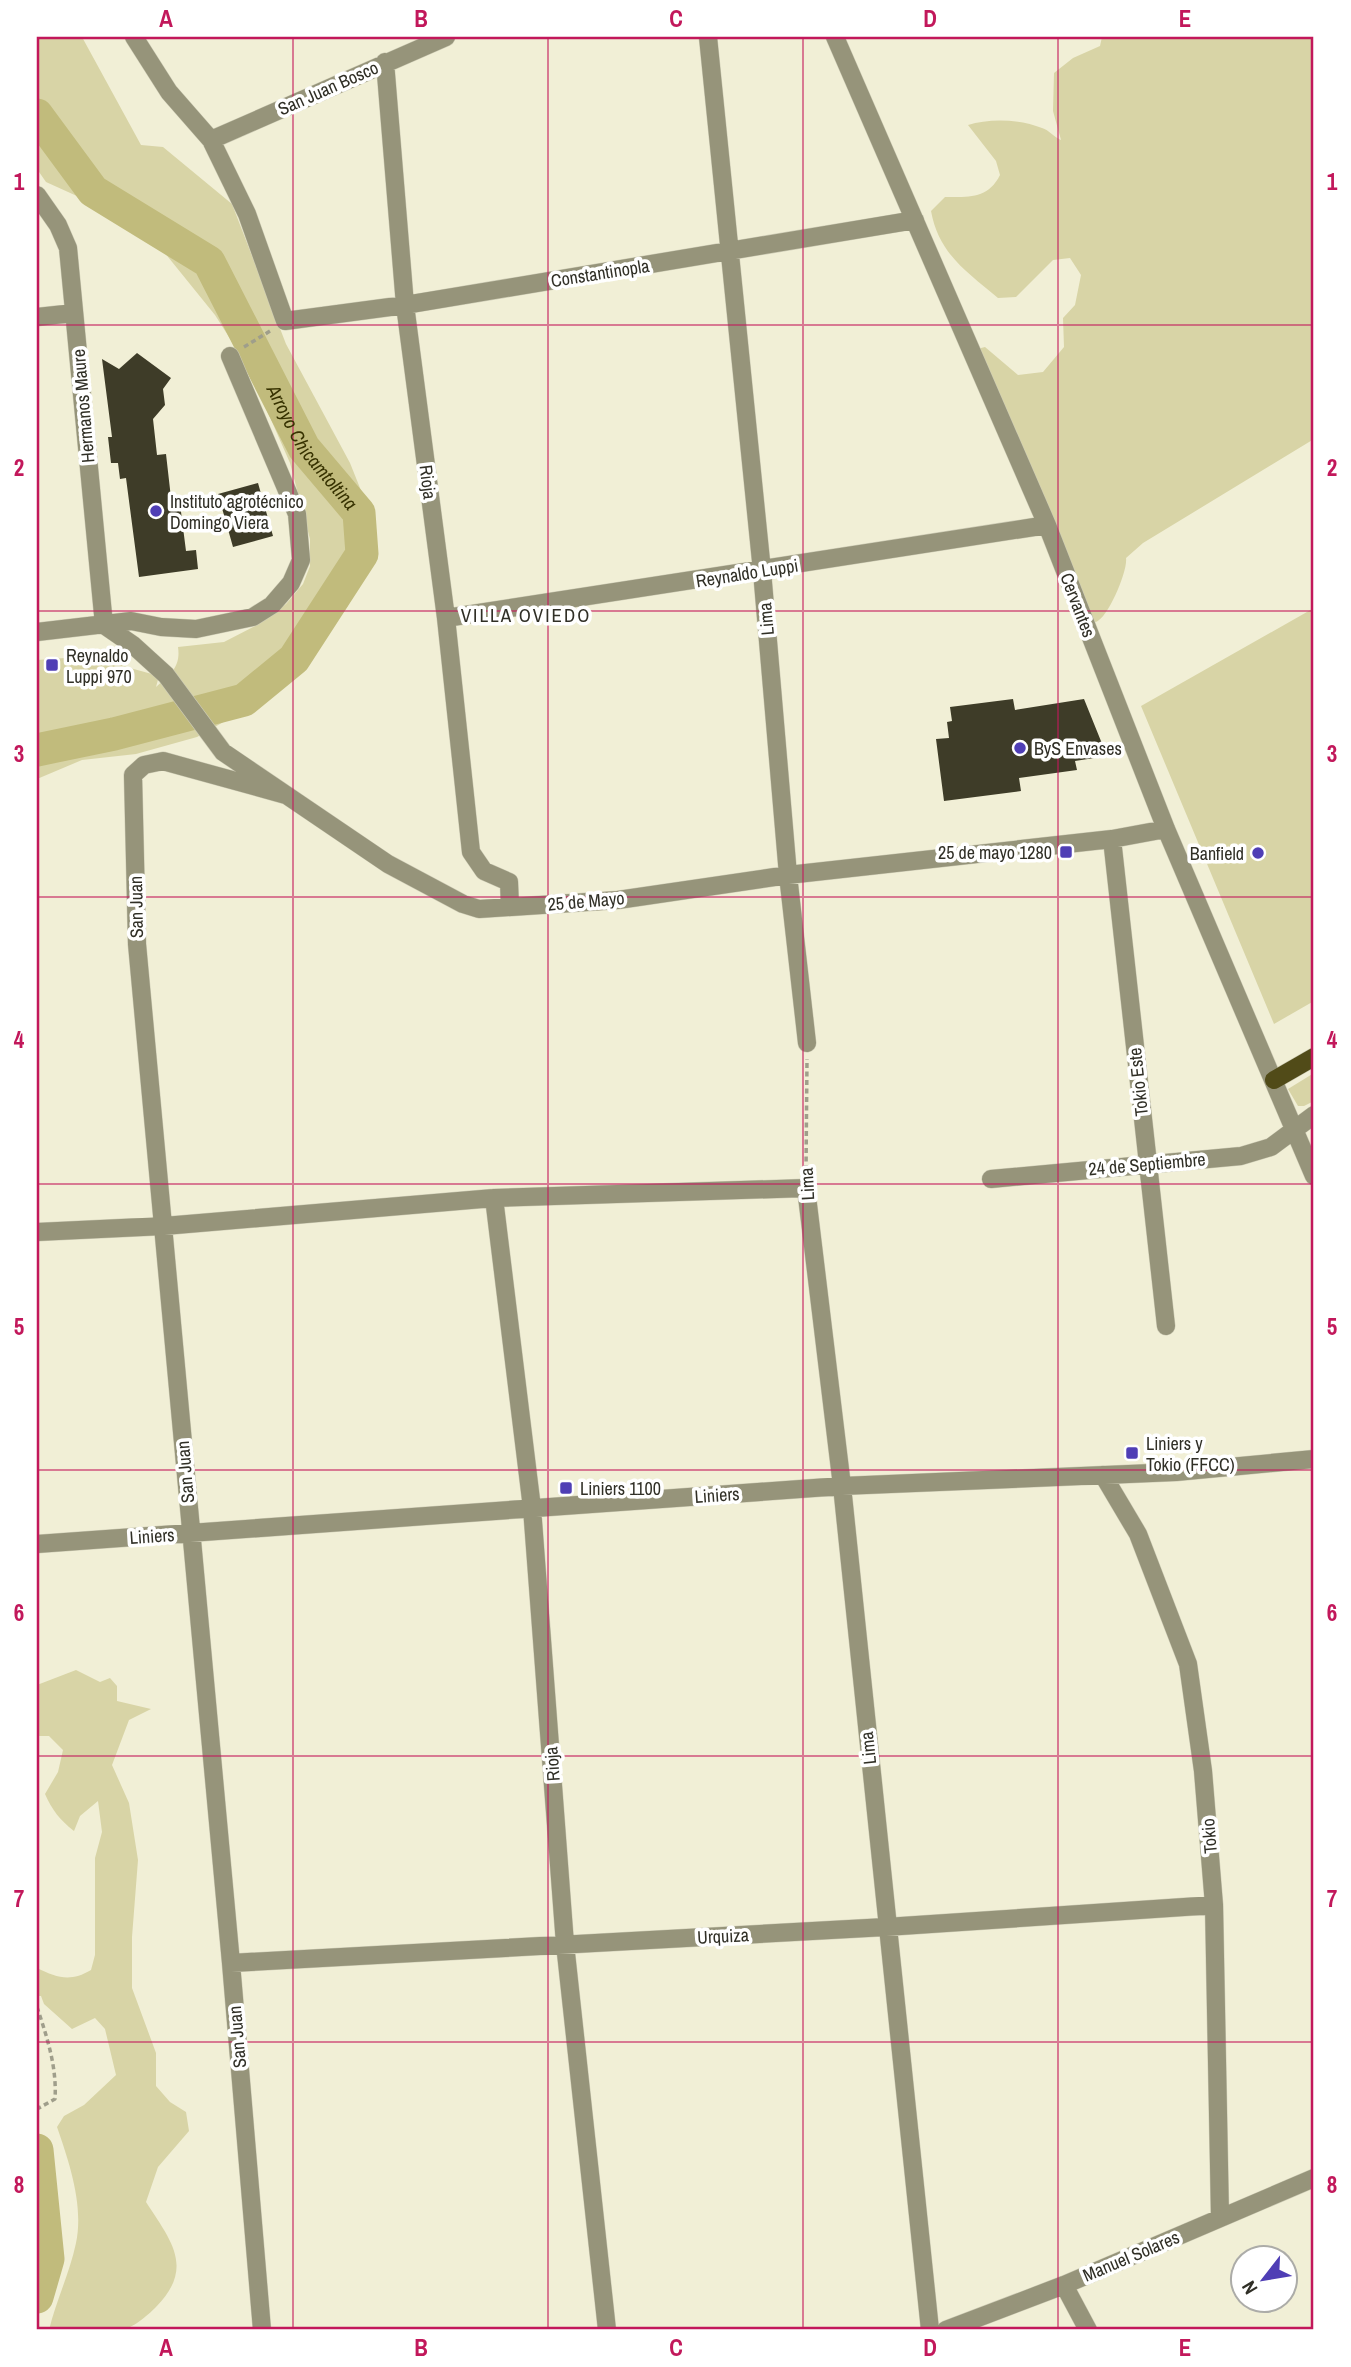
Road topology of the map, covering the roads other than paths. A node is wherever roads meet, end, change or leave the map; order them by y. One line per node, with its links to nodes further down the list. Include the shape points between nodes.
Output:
1 (134, 37): 6 (street, via 169,92)
2 (446, 37): 5 (street, San Juan Bosco)
3 (708, 37): 9 (street, Lima)
4 (835, 37): 8 (street, Cervantes)
5 (385, 62): 6 (street, San Juan Bosco); 10 (street, Rioja)
6 (211, 140): 10 (street, Constantinopla, via 247,214 285,321)
7 (38, 200): 11 (street, Hermanos Maure, via 58,225 68,248)
8 (915, 220): 9 (street, Constantinopla); 14 (street, Cervantes)
9 (730, 252): 10 (street, Constantinopla); 15 (street, Lima)
10 (405, 305): 16 (street, Rioja)
11 (75, 313): 12 (street); 17 (street, Hermanos Maure)
12 (37, 317)
13 (230, 356): 17 (street, via 297,514 301,560 291,583 272,605 253,617 196,629 131,621)
14 (1047, 525): 15 (street, Reynaldo Luppi); 20 (street, Cervantes)
15 (762, 571): 16 (street, Reynaldo Luppi); 22 (street, Lima)
16 (446, 618): 23 (street, Rioja, via 471,852 484,871 509,882)
17 (104, 625): 18 (street); 19 (street, 25 de Mayo, via 166,675 223,752)
18 (37, 632)
19 (286, 795): 23 (street, 25 de Mayo, via 388,864 463,904 479,909); 33 (street, San Juan, via 163,761 144,765 134,775 137,944)
20 (1166, 829): 21 (street, 25 de Mayo); 26 (street, Cervantes)
21 (1112, 839): 22 (street, 25 de Mayo); 29 (street, Tokio Este)
22 (788, 875): 23 (street, 25 de Mayo, via 618,900); 24 (street, Lima)
23 (510, 907)
24 (807, 1043)
25 (1314, 1056): 26 (main road)
26 (1274, 1080): 28 (street, Cervantes)
27 (1314, 1115): 28 (street, 24 de Septiembre)
28 (1295, 1127): 29 (street, 24 de Septiembre, via 1256,1153); 30 (street, Cervantes)
29 (1147, 1165): 31 (street, 24 de Septiembre); 35 (street, Tokio Este)
30 (1314, 1176)
31 (991, 1178)
32 (494, 1198): 33 (street); 38 (street, Lima, via 806,1188); 39 (street, Rioja)
33 (164, 1226): 34 (street); 40 (street, San Juan)
34 (37, 1232)
35 (1166, 1326)
36 (1314, 1459): 37 (street, Liniers)
37 (1103, 1475): 38 (street, Liniers); 42 (street, Tokio, via 1138,1534 1188,1664)
38 (842, 1486): 39 (street, Liniers); 43 (street, Lima)
39 (532, 1508): 40 (street, Liniers); 44 (street, Rioja)
40 (190, 1533): 41 (street, Liniers); 45 (street, San Juan)
41 (37, 1544)
42 (1214, 1905): 43 (street, Urquiza); 47 (street, Tokio)
43 (886, 1927): 44 (street, Urquiza); 51 (street, Lima)
44 (565, 1944): 45 (street, Urquiza); 50 (street, Rioja)
45 (231, 1963): 49 (street, San Juan)
46 (1314, 2178): 47 (street, Manuel Solares)
47 (1220, 2217): 48 (street, Manuel Solares)
48 (1064, 2285): 52 (street, Manuel Solares); 53 (street)
49 (262, 2330)
50 (607, 2330)
51 (930, 2330)
52 (946, 2330)
53 (1088, 2330)

